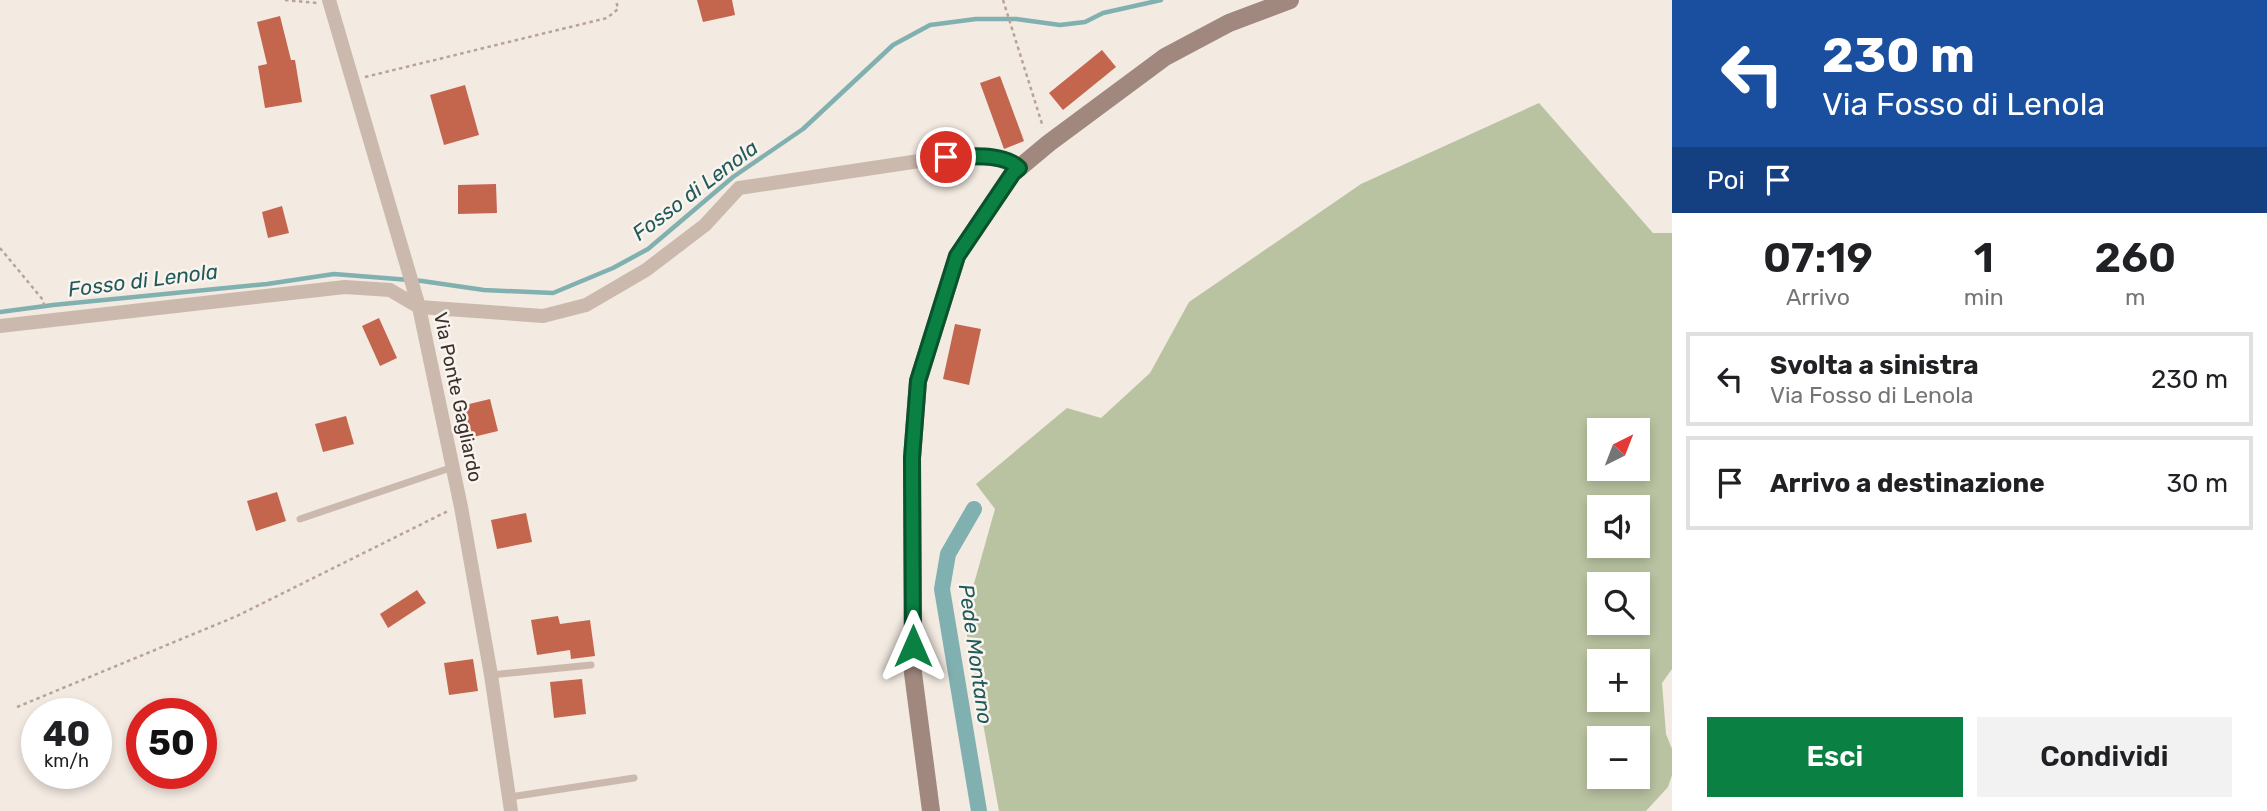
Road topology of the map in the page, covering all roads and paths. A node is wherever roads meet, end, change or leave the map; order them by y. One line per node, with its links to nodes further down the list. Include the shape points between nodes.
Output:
1 (285, 0): 5 (path)
2 (616, 0): 6 (path, via 618,9 607,18)
3 (1003, 0): 7 (path)
4 (1290, 0): 7 (main road, via 1229,23 1165,57)
5 (330, 2): 6 (street, Via Ponte Gagliardo)
6 (352, 80): 11 (street, Via Ponte Gagliardo)
7 (1049, 143): 8 (main road)
8 (1019, 168): 11 (street, via 991,158 946,157 739,188 705,225 646,270 586,306 543,316); 21 (main road, via 957,256 918,381 912,458 913,673)
9 (0, 248): 10 (path)
10 (43, 300)
11 (419, 307): 12 (street, via 390,290 345,287); 13 (street, Via Ponte Gagliardo)
12 (0, 326)
13 (454, 467): 14 (street, Via Ponte Gagliardo); 15 (lane)
14 (461, 507): 17 (street, Via Ponte Gagliardo); 18 (path, via 237,616)
15 (300, 519)
16 (591, 665): 17 (lane)
17 (491, 675): 20 (street, Via Ponte Gagliardo)
18 (17, 707)
19 (634, 778): 20 (lane)
20 (511, 804)
21 (931, 811)

